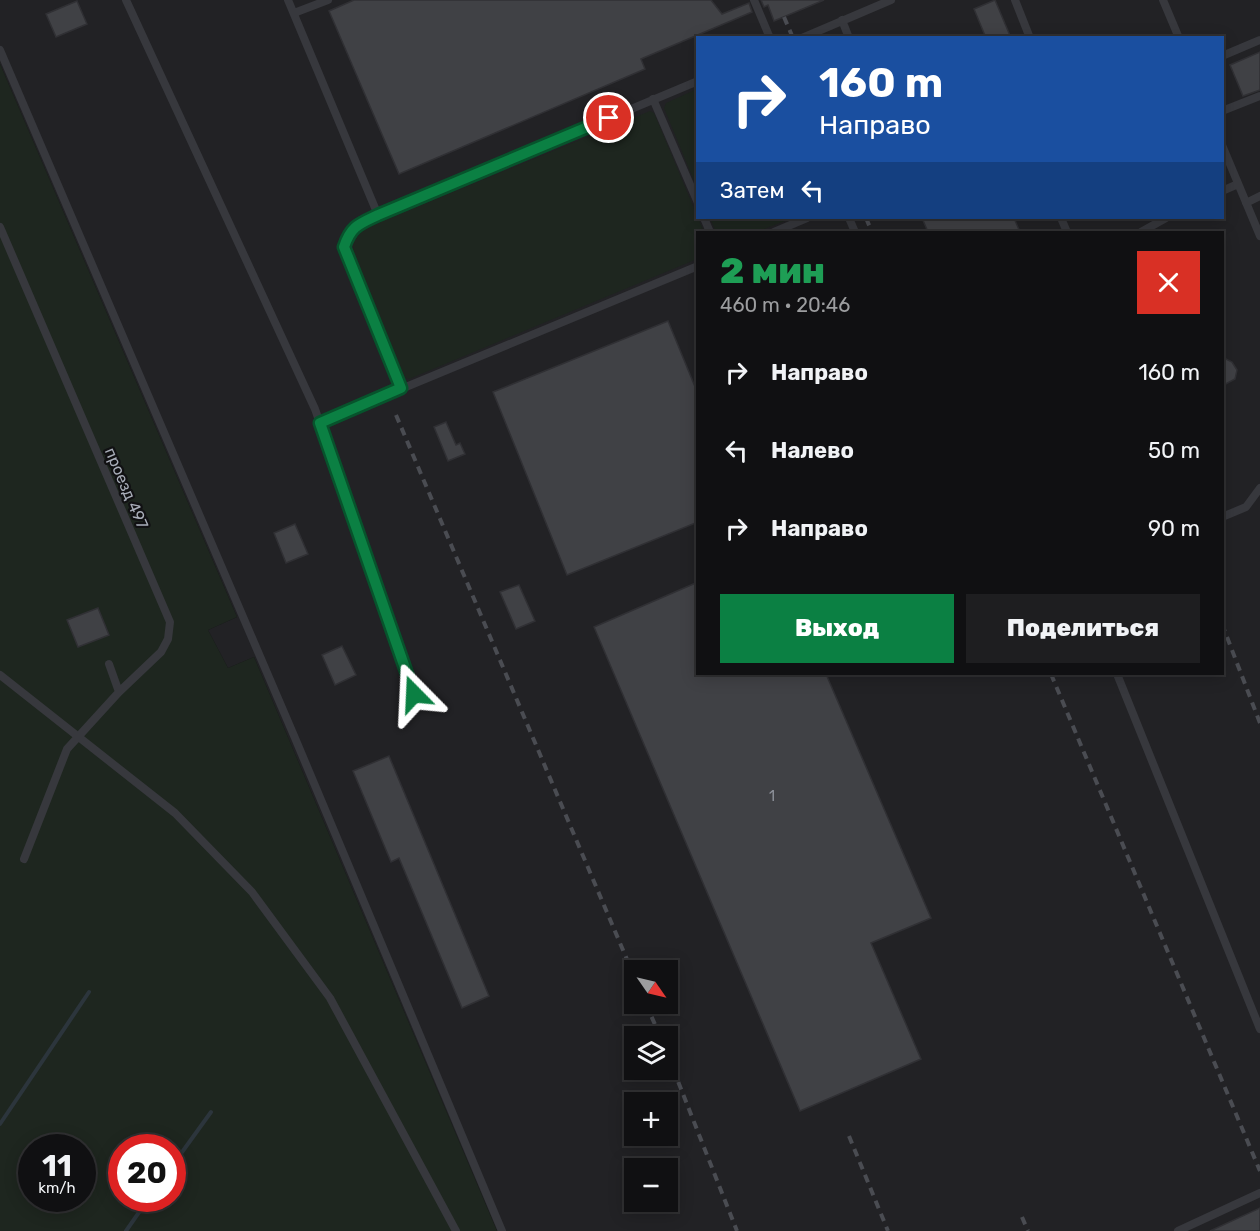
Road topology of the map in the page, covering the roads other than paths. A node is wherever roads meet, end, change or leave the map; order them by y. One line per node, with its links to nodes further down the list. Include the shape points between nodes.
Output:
1 (126, 0): 39 (lane)
2 (288, 0): 10 (lane)
3 (328, 0): 10 (lane)
4 (754, 0): 12 (lane)
5 (867, 0): 9 (lane)
6 (891, 0): 9 (lane)
7 (1015, 0): 15 (lane)
8 (1163, 0): 16 (lane)
9 (871, 9): 11 (lane)
10 (294, 13): 30 (lane)
11 (842, 21): 13 (lane); 14 (lane)
12 (769, 36)
13 (807, 36)
14 (848, 36)
15 (1029, 36)
16 (1178, 36)
17 (1260, 40): 19 (lane)
18 (0, 50): 52 (lane)
19 (1224, 55)
20 (696, 82): 22 (lane)
21 (1260, 96): 23 (lane)
22 (653, 99): 28 (lane); 30 (lane)
23 (1224, 110)
24 (1224, 150): 25 (lane)
25 (1238, 184): 26 (lane); 29 (lane)
26 (1224, 190)
27 (1260, 196): 29 (lane)
28 (696, 198)
29 (1246, 203): 36 (lane)
30 (378, 215): 38 (lane, via 348,233 344,247)
31 (805, 219): 34 (lane)
32 (1164, 219): 35 (lane)
33 (0, 227): 45 (lane, проезд 497, via 170,622 161,652)
34 (776, 231)
35 (1143, 231)
36 (1260, 236)
37 (696, 267): 38 (lane)
38 (401, 388): 39 (lane)
39 (320, 423): 46 (lane)
40 (1260, 488): 41 (lane, via 1246,507)
41 (1224, 516)
42 (109, 664): 45 (lane)
43 (0, 675): 47 (lane)
44 (1117, 675): 49 (lane)
45 (119, 692): 47 (lane, проезд 497)
46 (414, 694)
47 (77, 736): 48 (lane, проезд 497, via 67,749); 51 (lane, via 175,813 252,892 330,998)
48 (24, 859)
49 (1260, 1029)
50 (1260, 1193): 53 (lane)
51 (456, 1231)
52 (502, 1231)
53 (1178, 1231)

